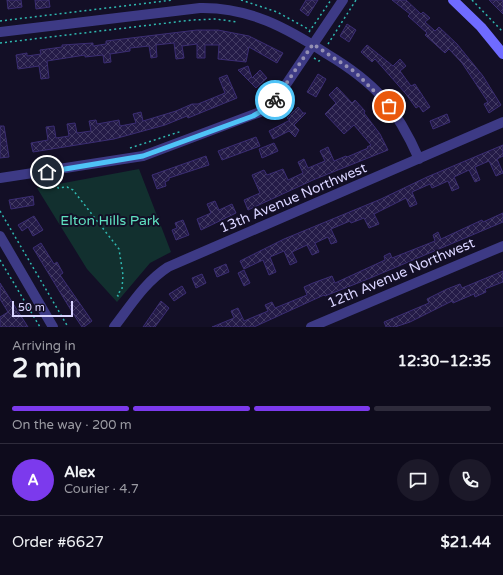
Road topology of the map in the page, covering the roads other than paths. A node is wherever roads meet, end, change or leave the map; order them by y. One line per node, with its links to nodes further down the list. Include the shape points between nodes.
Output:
1 (343, 0): 4 (street)
2 (456, 1): 5 (main road)
3 (0, 32): 4 (street, via 216,8 256,15)
4 (313, 44): 7 (street, via 355,72 381,96 404,128); 8 (street, via 275,100 253,116 143,156)
5 (503, 54)
6 (503, 122): 7 (street, 13th Avenue Northwest)
7 (419, 159): 12 (street, 13th Avenue Northwest, via 168,267 143,288)
8 (0, 178)
9 (0, 236): 11 (street)
10 (503, 246): 13 (street, 12th Avenue Northwest)
11 (53, 327)
12 (114, 327)
13 (311, 327)

